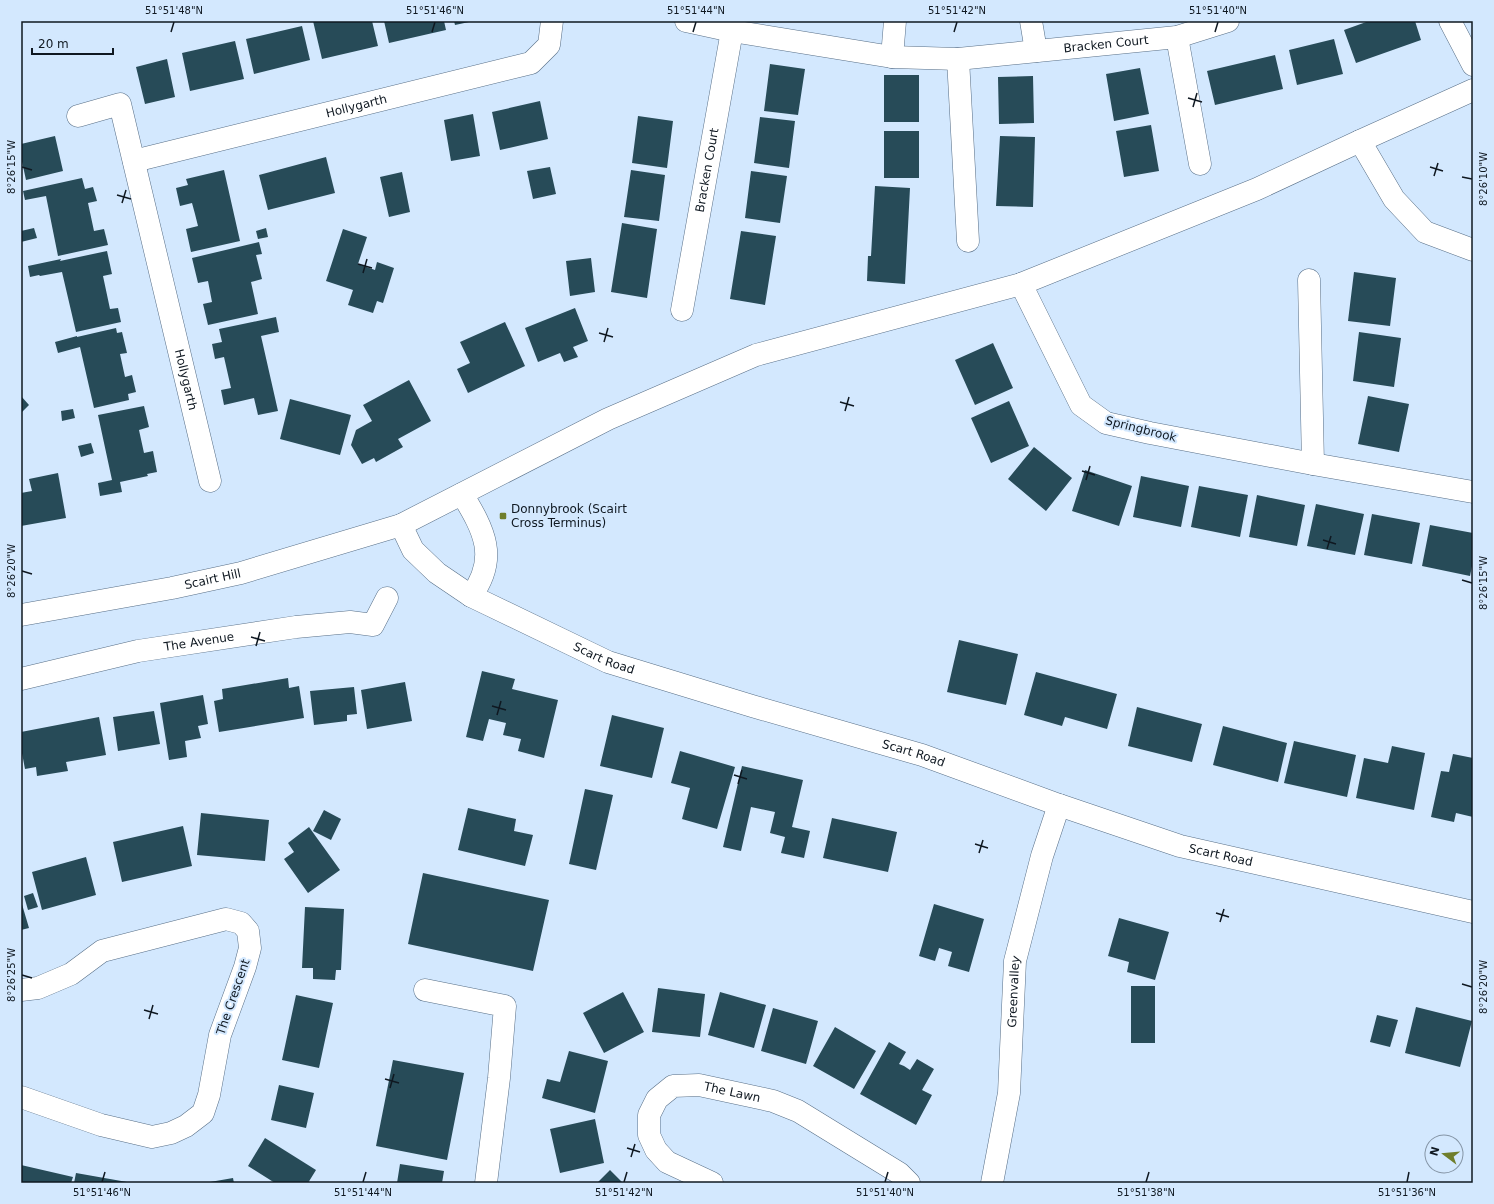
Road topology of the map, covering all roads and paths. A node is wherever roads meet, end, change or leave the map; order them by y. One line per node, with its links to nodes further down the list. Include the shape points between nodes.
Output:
1 (552, 21): 16 (street, Hollygarth, via 550,45 531,63)
2 (686, 21): 7 (street, Bracken Court)
3 (895, 21): 10 (street)
4 (1031, 21): 9 (street)
5 (1228, 21): 8 (street, Bracken Court)
6 (1450, 21): 12 (street)
7 (732, 31): 10 (street, Bracken Court); 22 (street, Bracken Court)
8 (1177, 37): 9 (street, Bracken Court); 17 (street)
9 (1036, 51): 11 (street, Bracken Court)
10 (892, 57): 11 (street, Bracken Court)
11 (958, 59): 18 (street)
12 (1473, 65)
13 (1473, 90): 15 (street, Scairt Hill)
14 (78, 116): 16 (street, Hollygarth, via 120,104)
15 (1360, 141): 19 (street, via 1394,199 1425,232); 21 (street, Scairt Hill, via 1257,189)
16 (134, 161): 24 (street, Hollygarth)
17 (1200, 164)
18 (968, 241)
19 (1473, 250)
20 (1309, 280): 23 (street)
21 (1021, 284): 23 (street, Springbrook, via 1081,405 1106,423); 26 (street, Scairt Hill, via 756,355 608,419)
22 (682, 310)
23 (1313, 464): 25 (street, Springbrook)
24 (210, 481)
25 (1473, 492)
26 (462, 494): 27 (street, Scairt Hill); 28 (street, via 476,516 486,544 485,568 479,586)
27 (401, 525): 28 (street, Scart Road, via 413,550 436,573); 30 (street, Scairt Hill, via 241,573)
28 (471, 596): 32 (street, Scart Road, via 608,662 922,755)
29 (387, 598): 31 (street, The Avenue, via 373,625 350,622 289,628 138,651)
30 (21, 615)
31 (21, 679)
32 (1059, 806): 33 (street, Scart Road, via 1180,846); 40 (street, Greenvalley, via 1042,856 1015,961 1009,1093)
33 (1473, 912)
34 (21, 990): 36 (street, The Crescent, via 38,988 71,974 102,951 226,919 241,923 248,931 250,948 220,1035 209,1095 203,1113 171,1133 152,1137 101,1125)
35 (425, 990): 37 (street, via 506,1006)
36 (21, 1097)
37 (486, 1183)
38 (712, 1183): 39 (street, The Lawn, via 667,1162 656,1150 649,1135 649,1115 657,1099 673,1086 699,1085 773,1101 798,1111 900,1173)
39 (909, 1183)
40 (992, 1183)

